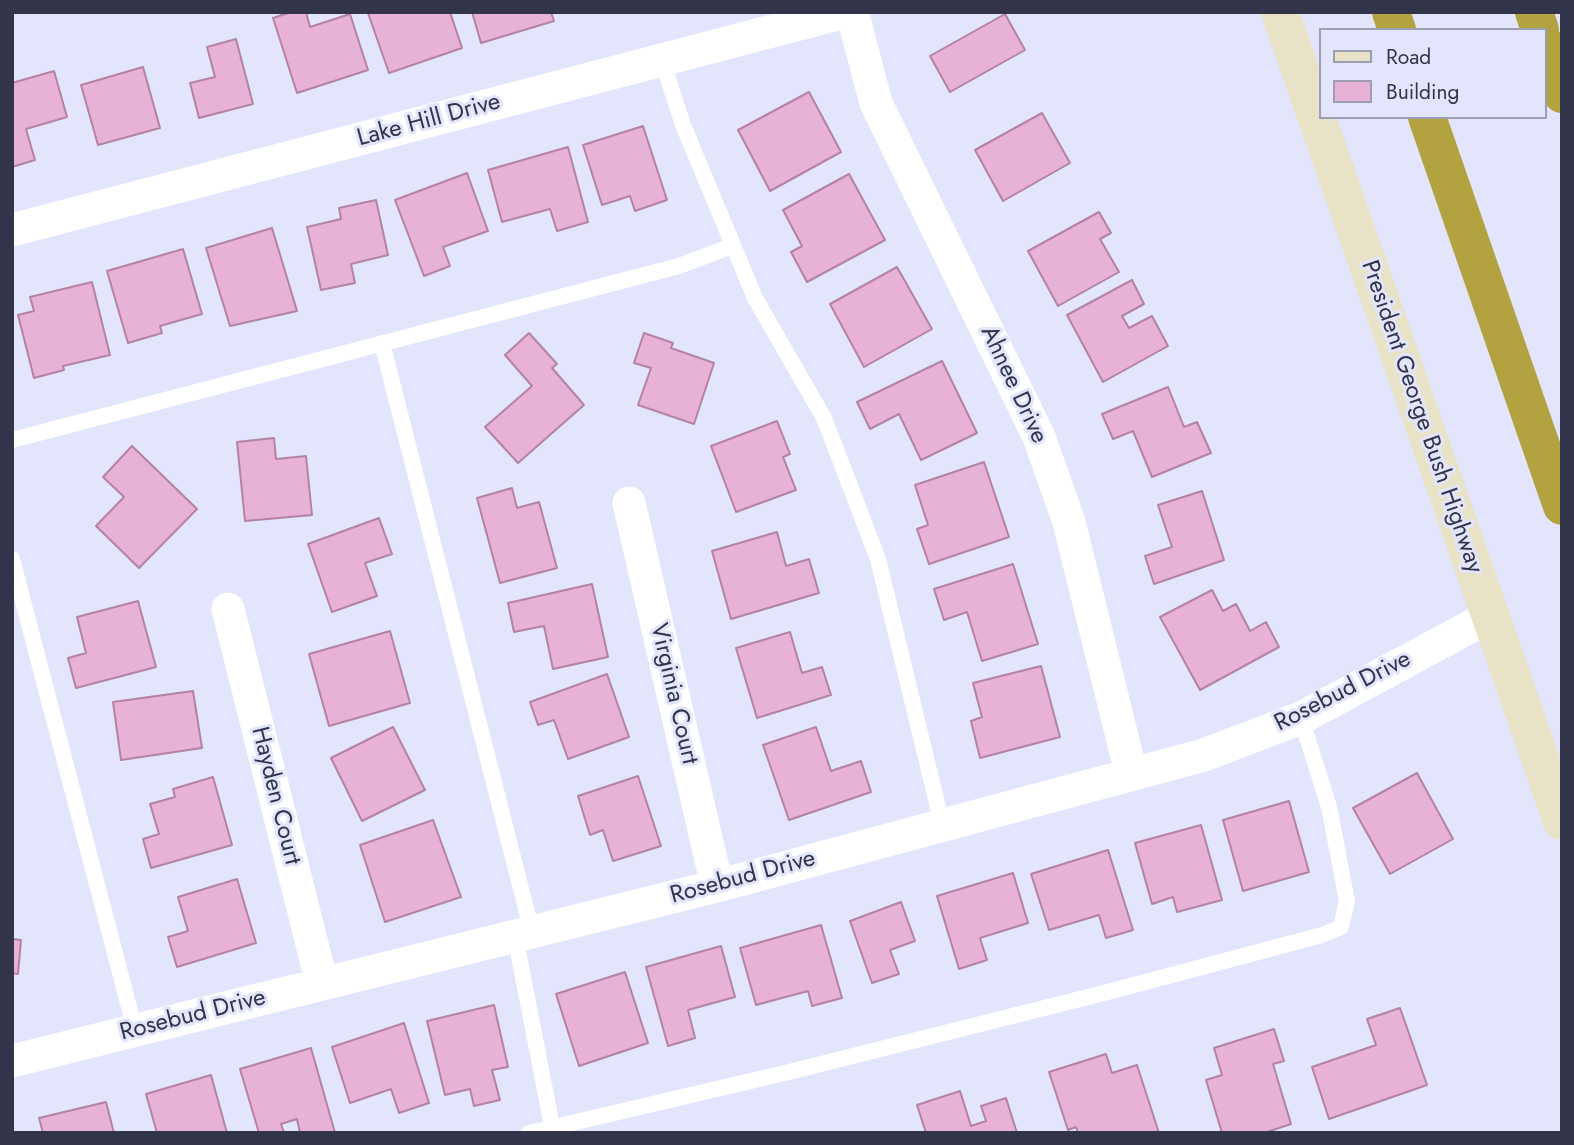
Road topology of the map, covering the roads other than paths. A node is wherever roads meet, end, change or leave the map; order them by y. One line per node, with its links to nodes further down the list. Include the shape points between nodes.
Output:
1 (845, 12): 5 (street, Lake Hill Drive)
2 (852, 12): 18 (street, Ahnee Drive, via 876,103 1039,437 1069,522)
3 (1280, 12): 16 (main road, President George Bush Highway)
4 (1546, 49): 6 (highway)
5 (663, 60): 8 (street, Lake Hill Drive); 9 (lane, via 683,125)
6 (1562, 94)
7 (1428, 119): 13 (highway)
8 (12, 230)
9 (732, 246): 10 (lane, via 679,265); 20 (lane, via 755,299 824,418 878,559)
10 (382, 343): 11 (lane); 22 (lane)
11 (12, 440)
12 (629, 503): 21 (street, Virginia Court)
13 (1562, 506)
14 (12, 559): 24 (lane)
15 (228, 609): 23 (street, Hayden Court)
16 (1490, 615): 17 (street, Rosebud Drive); 19 (main road, President George Bush Highway)
17 (1301, 718): 18 (street, Rosebud Drive, via 1204,755); 26 (lane, via 1329,807 1348,901 1341,927 1091,997)
18 (1131, 773): 20 (street, Rosebud Drive)
19 (1562, 821)
20 (942, 824): 21 (street, Rosebud Drive)
21 (716, 886): 22 (street, Rosebud Drive)
22 (523, 934): 23 (street, Rosebud Drive); 26 (lane)
23 (322, 984): 24 (street, Rosebud Drive)
24 (135, 1030): 25 (street, Rosebud Drive)
25 (12, 1061)
26 (552, 1126): 27 (lane)
27 (529, 1133)

